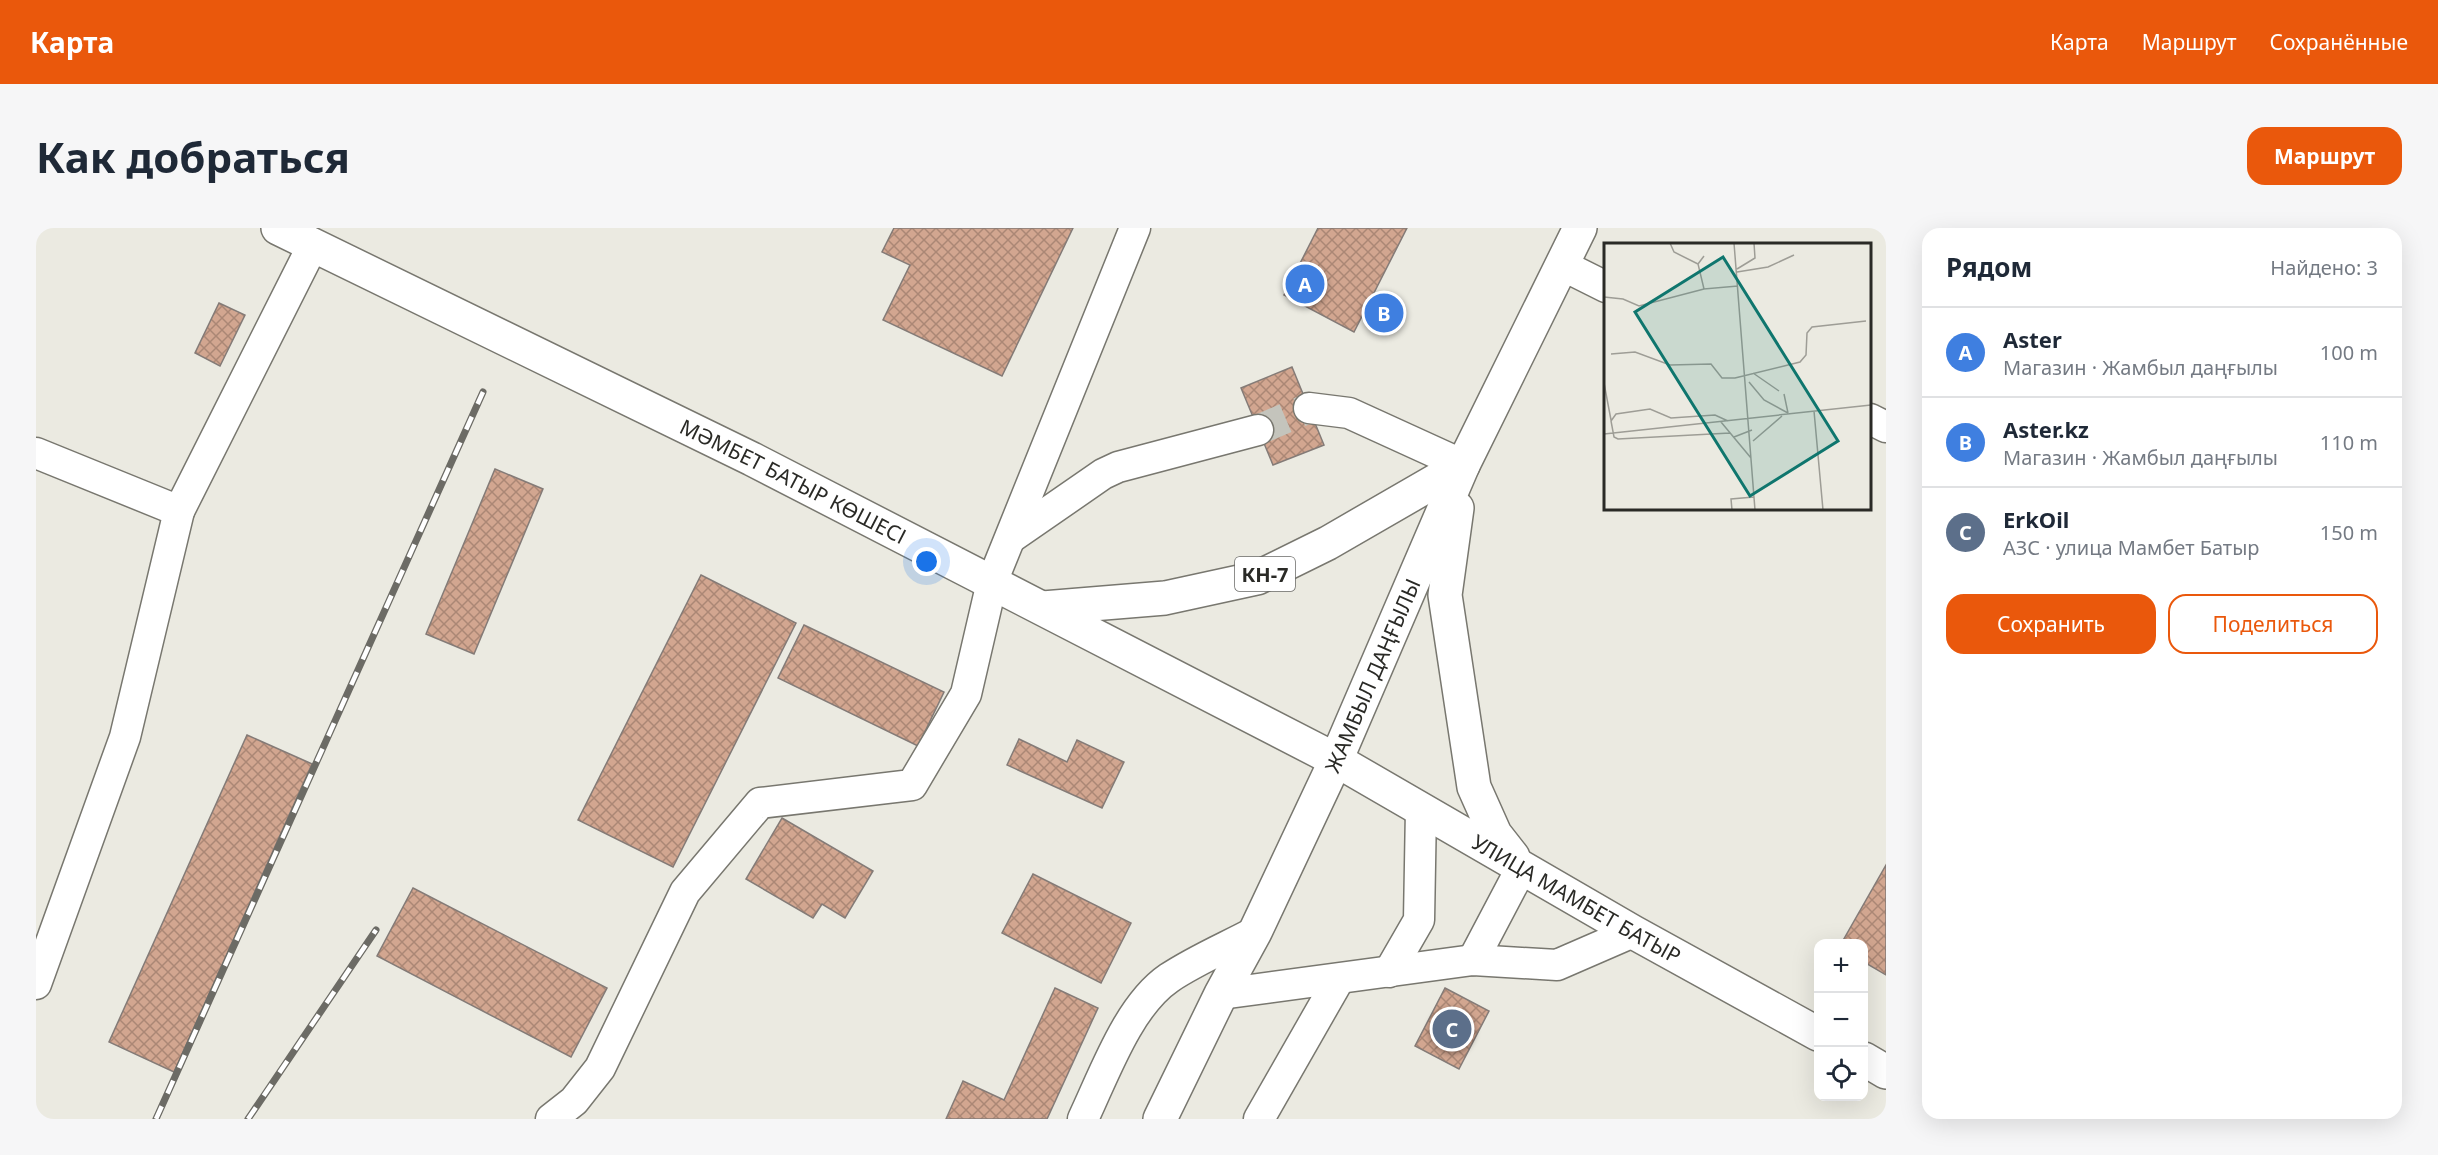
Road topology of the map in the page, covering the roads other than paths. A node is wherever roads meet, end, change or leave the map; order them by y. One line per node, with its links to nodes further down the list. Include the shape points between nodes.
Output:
1 (278, 228): 4 (main road, МӘМБЕТ БАТЫР КӨШЕСІ)
2 (1135, 228): 14 (street)
3 (1580, 228): 5 (main road, ЖАМБЫЛ ДАҢҒЫЛЫ)
4 (313, 245): 13 (street); 15 (main road, МӘМБЕТ БАТЫР КӨШЕСІ, via 620,393)
5 (1562, 265): 6 (street); 12 (main road, ЖАМБЫЛ ДАҢҒЫЛЫ)
6 (1604, 286)
7 (1309, 408): 12 (street, via 1349,413)
8 (1871, 420): 9 (street)
9 (1886, 428)
10 (1258, 430): 14 (street, via 1118,467)
11 (36, 453): 13 (street)
12 (1463, 465): 16 (main road, КН-7, via 1328,543 1257,578 1165,598); 17 (main road, ЖАМБЫЛ ДАҢҒЫЛЫ); 19 (main road, via 1446,595 1462,708 1474,787 1495,834)
13 (179, 511): 25 (street, via 125,737)
14 (1011, 537): 15 (street)
15 (992, 582): 16 (main road, МӘМБЕТ БАТЫР КӨШЕСІ); 30 (street, via 966,694 912,785 759,803 685,892 600,1068 574,1101)
16 (1043, 608): 17 (main road, МӘМБЕТ БАТЫР КӨШЕСІ)
17 (1336, 760): 18 (main road, УЛИЦА МАМБЕТ БАТЫР); 20 (main road, ЖАМБЫЛ ДАҢҒЫЛЫ)
18 (1421, 809): 19 (main road, УЛИЦА МАМБЕТ БАТЫР); 23 (street, via 1419,920)
19 (1522, 867): 21 (main road, УЛИЦА МАМБЕТ БАТЫР); 22 (street)
20 (1256, 932): 26 (main road, ЖАМБЫЛ ДАҢҒЫЛЫ); 31 (street, via 1168,978 1144,1003)
21 (1634, 932): 22 (street, via 1557,965); 27 (main road, УЛИЦА МАМБЕТ БАТЫР)
22 (1473, 960): 23 (street)
23 (1389, 972): 24 (street)
24 (1339, 979): 26 (street); 33 (street)
25 (36, 984)
26 (1221, 994): 32 (main road, ЖАМБЫЛ ДАҢҒЫЛЫ)
27 (1814, 1032)
28 (1868, 1062): 29 (main road)
29 (1886, 1072)
30 (551, 1119)
31 (1083, 1119)
32 (1160, 1119)
33 (1259, 1119)

